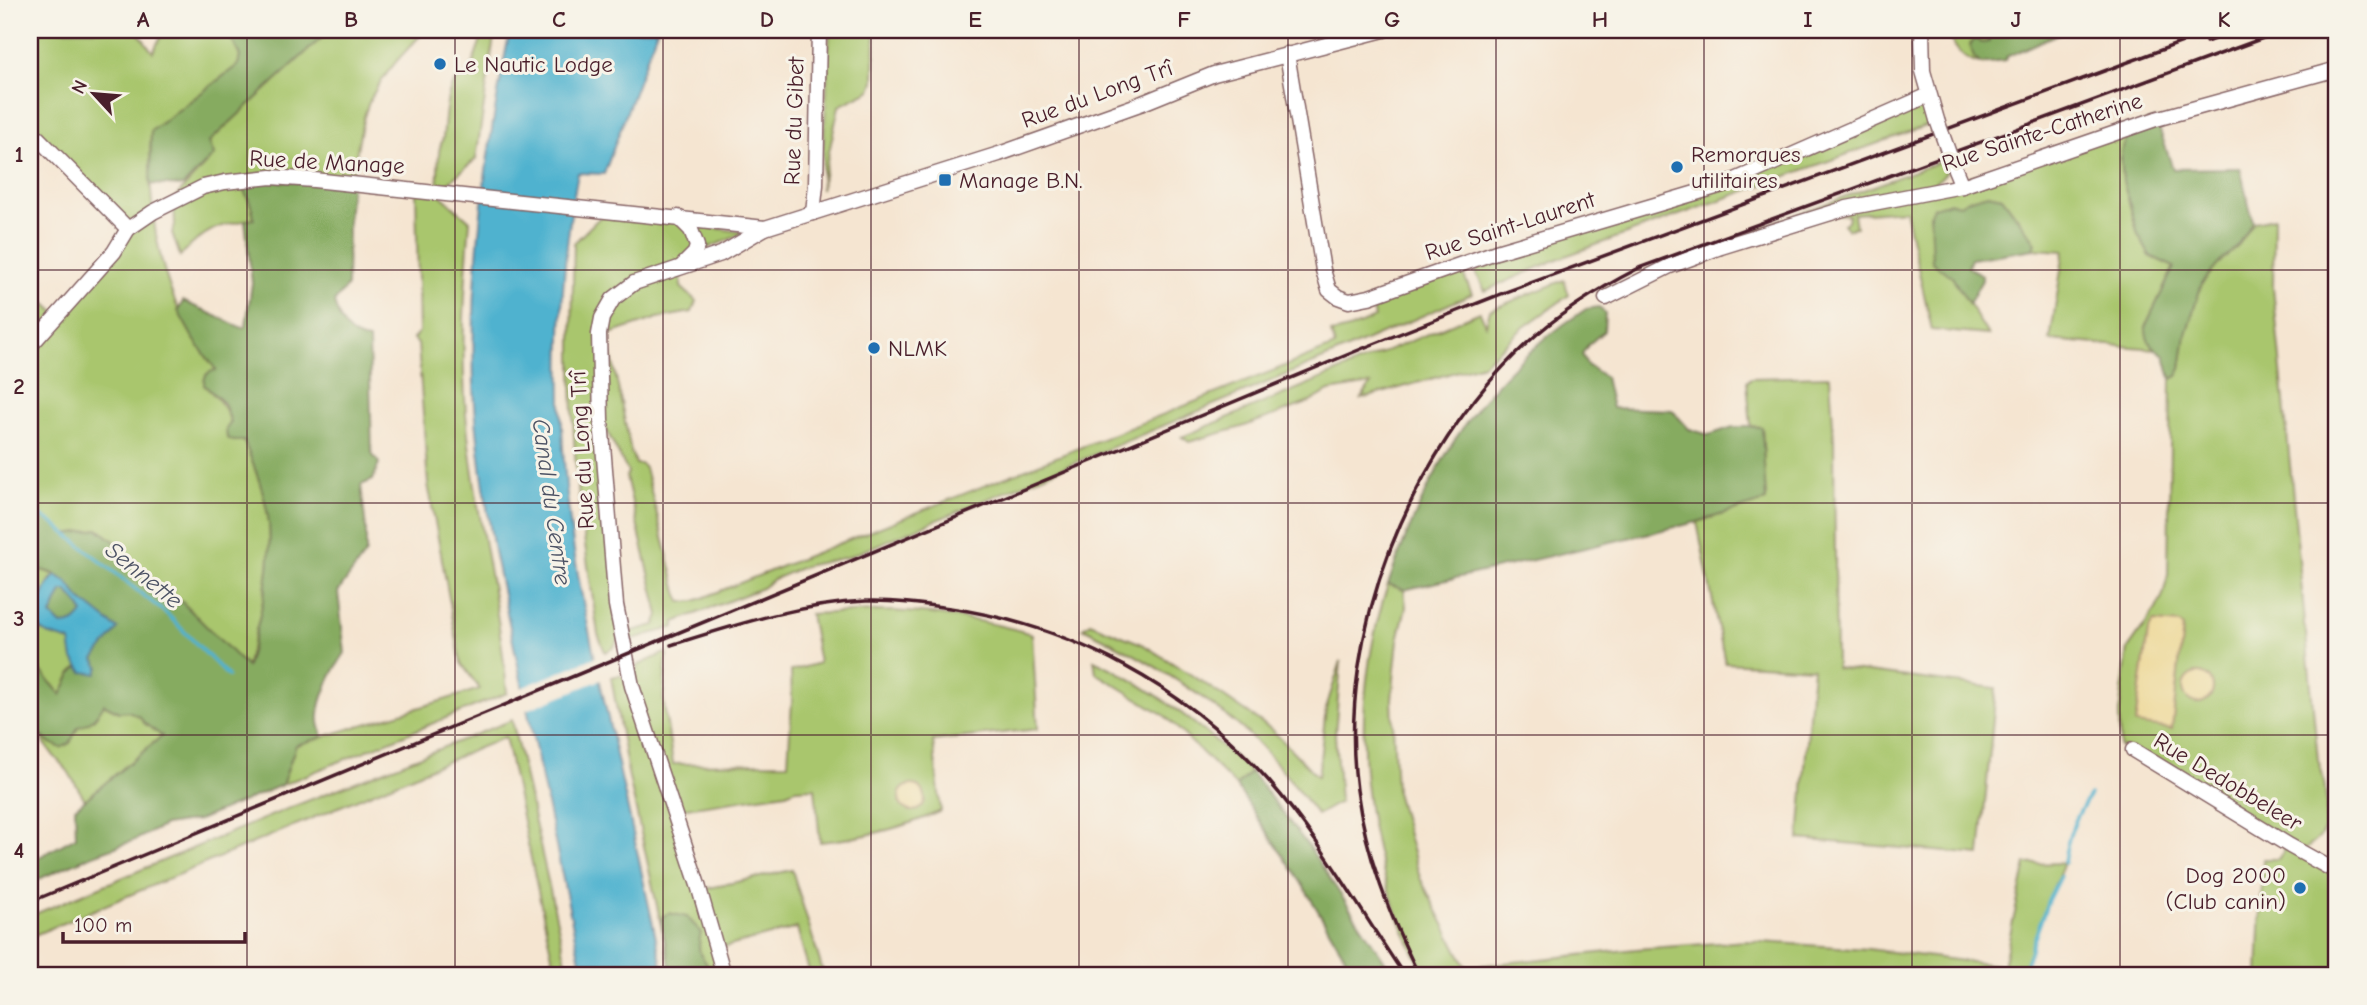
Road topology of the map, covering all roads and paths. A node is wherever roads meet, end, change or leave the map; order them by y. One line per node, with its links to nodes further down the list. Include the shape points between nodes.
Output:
1 (819, 30): 9 (street, Rue du Gibet, via 816,185)
2 (1384, 30): 4 (street, Rue du Long Trî)
3 (1922, 30): 6 (street)
4 (1287, 54): 6 (street, Rue Saint-Laurent, via 1322,270 1329,290 1349,301 1496,251 1727,184); 9 (street, Rue du Long Trî, via 1214,74 992,156)
5 (2337, 69): 8 (street, Rue Sainte-Catherine, via 2156,119)
6 (1928, 95): 8 (street, bridge)
7 (30, 130): 12 (street)
8 (1962, 186): 14 (street, Rue Sainte-Catherine, via 1847,208 1720,247)
9 (820, 210): 11 (street, Rue du Long Trî)
10 (678, 217): 11 (street); 12 (street, Rue de Manage, via 314,180 249,179 203,187); 13 (street, via 698,246)
11 (765, 228): 13 (street, Rue du Long Trî, via 721,254)
12 (128, 229): 15 (street, Rue de Manage, via 114,252)
13 (681, 267): 18 (street, Rue du Long Trî, via 622,290 602,318 601,420 616,605 632,686)
14 (1606, 298)
15 (30, 346)
16 (2133, 750): 17 (street, Rue Dedobbeleer)
17 (2337, 872)
18 (724, 975)

